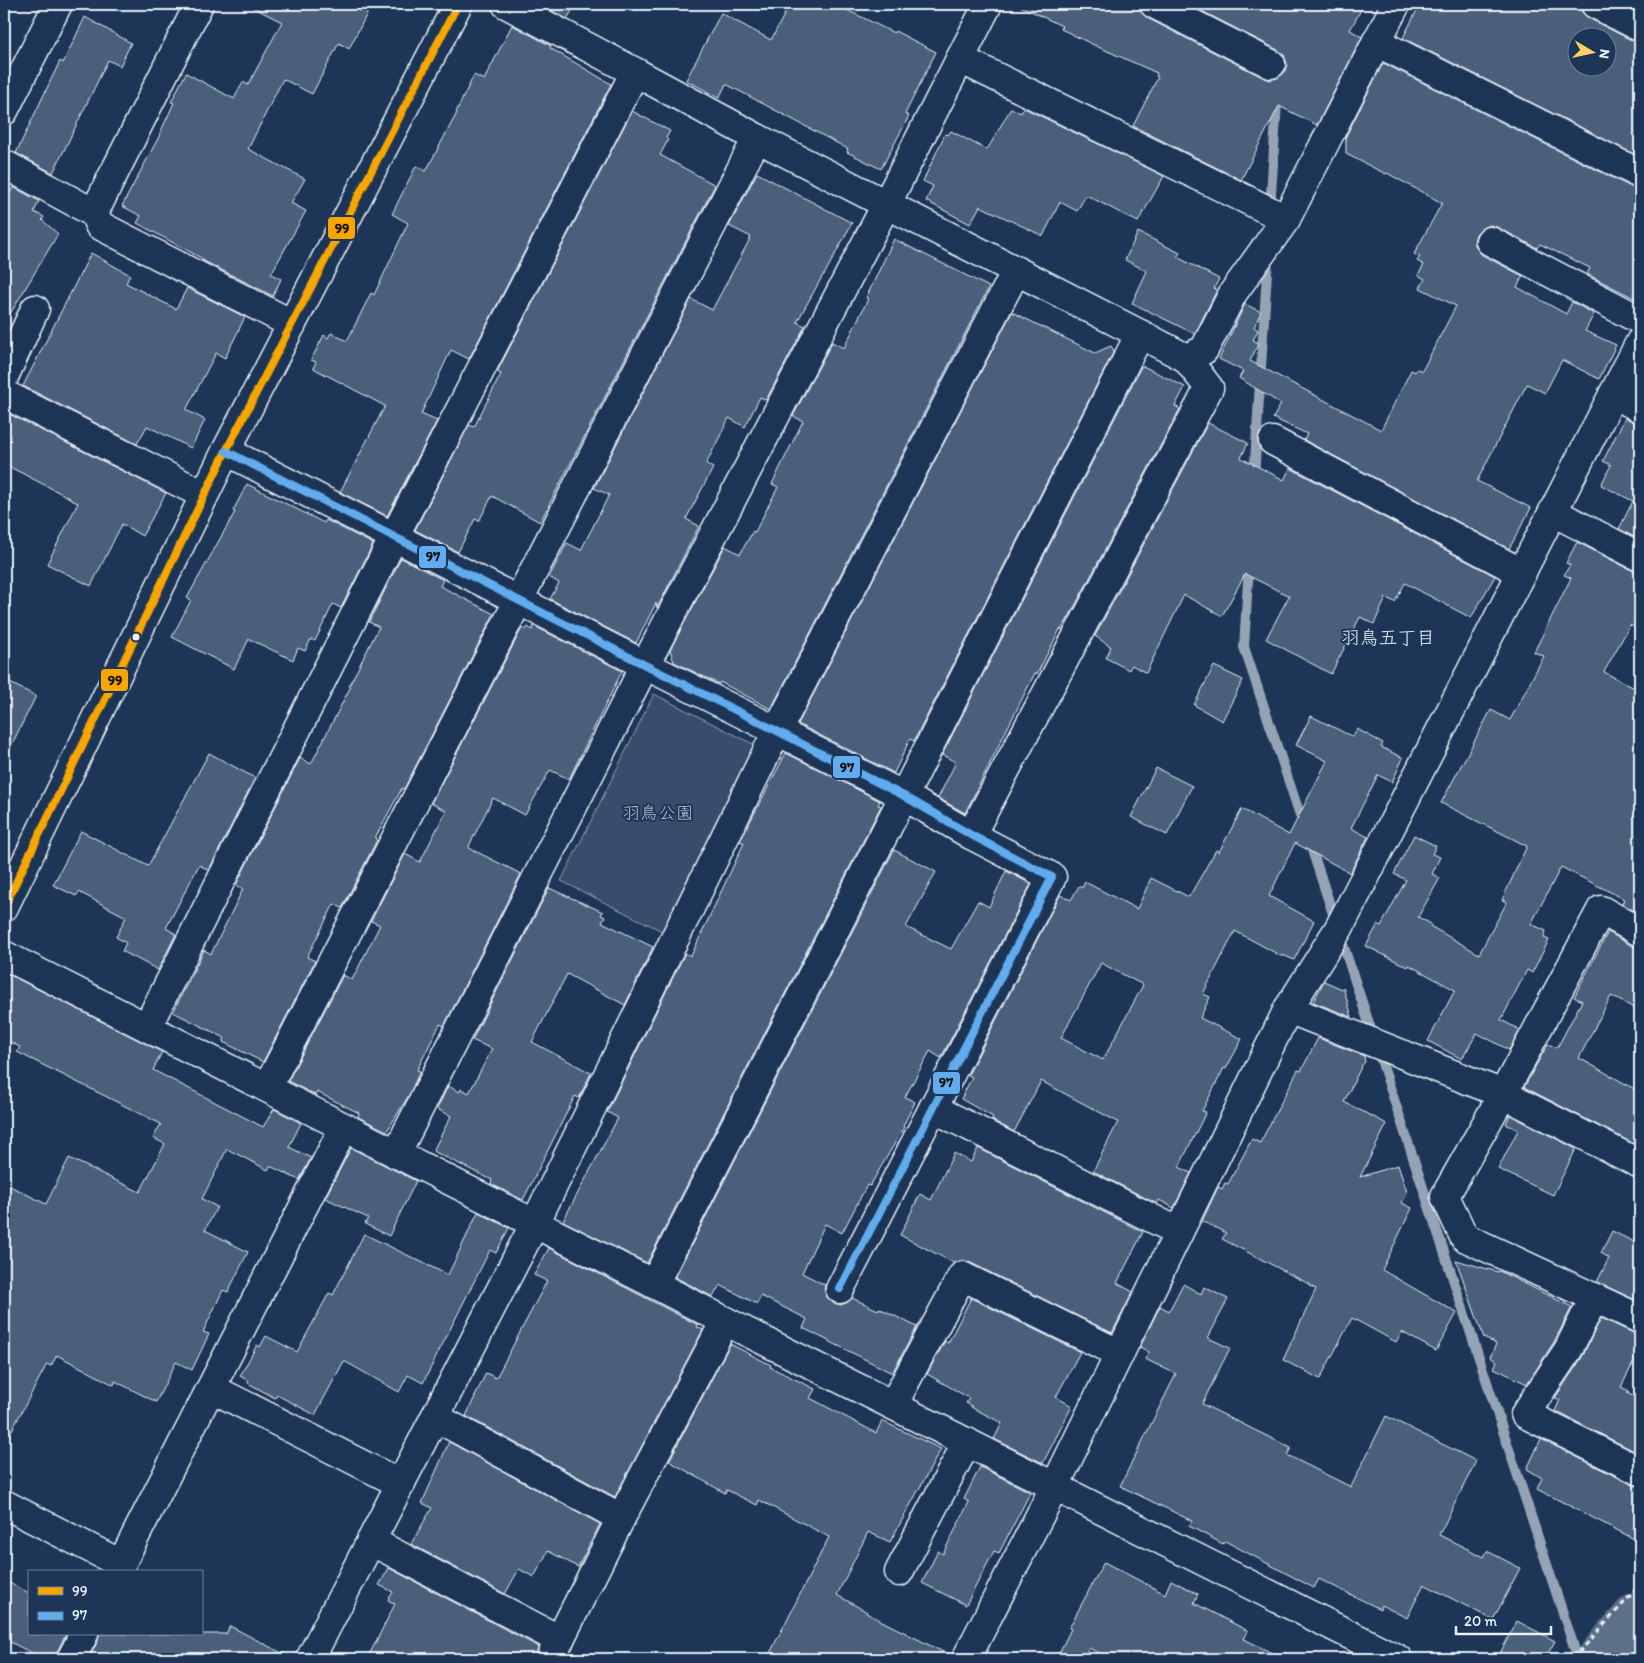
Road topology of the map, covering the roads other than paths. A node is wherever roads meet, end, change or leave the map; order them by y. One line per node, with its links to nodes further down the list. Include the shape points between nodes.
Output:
1 (58, 4): 14 (main road)
2 (199, 4): 19 (main road)
3 (458, 4): 25 (main road)
4 (506, 4): 13 (main road)
5 (988, 4): 11 (main road)
6 (1154, 4): 12 (main road)
7 (1396, 4): 10 (main road)
8 (1595, 4): 9 (main road)
9 (1640, 27)
10 (1376, 42): 17 (main road); 20 (main road)
11 (960, 59): 18 (main road); 20 (main road)
12 (1270, 64)
13 (635, 72): 15 (main road); 37 (main road)
14 (4, 111)
15 (757, 138): 18 (main road); 40 (main road)
16 (4, 164): 19 (main road)
17 (1640, 174)
18 (886, 205): 22 (main road); 41 (main road)
19 (94, 213): 25 (main road, via 98,225)
20 (1286, 218): 28 (main road, via 1233,293 1204,350)
21 (1490, 241): 24 (main road)
22 (1016, 271): 26 (main road); 42 (main road)
23 (35, 309): 29 (main road)
24 (1640, 320)
25 (292, 324): 34 (main road)
26 (1140, 334): 28 (main road); 43 (main road)
27 (1640, 342): 31 (main road)
28 (1186, 358): 44 (main road, via 1209,388)
29 (4, 377)
30 (4, 394): 35 (main road)
31 (1613, 394): 32 (main road); 36 (main road)
32 (1640, 408)
33 (1273, 440): 39 (main road)
34 (226, 451): 35 (main road); 37 (main road)
35 (204, 495): 45 (main road)
36 (1553, 512): 38 (main road); 39 (main road)
37 (394, 537): 40 (main road); 49 (main road)
38 (1640, 557)
39 (1522, 573): 48 (main road, via 1339,928)
40 (518, 601): 41 (main road); 50 (main road)
41 (645, 666): 42 (main road); 54 (main road)
42 (778, 730): 43 (main road); 56 (main road)
43 (904, 796): 44 (main road); 58 (main road)
44 (970, 835): 52 (main road, via 1052,877)
45 (4, 907)
46 (1640, 932): 51 (main road, via 1601,910)
47 (4, 955): 49 (main road)
48 (1288, 1009): 51 (main road); 57 (main road)
49 (147, 1027): 50 (main road)
50 (267, 1088): 53 (main road)
51 (1503, 1094): 55 (main road); 60 (main road, via 1445,1196 1464,1237)
52 (933, 1108): 57 (main road); 59 (main road)
53 (344, 1127): 54 (main road); 64 (main road)
54 (396, 1154): 56 (main road)
55 (1640, 1164)
56 (535, 1223): 58 (main road); 66 (main road)
57 (1179, 1232): 63 (main road)
58 (654, 1284): 62 (main road)
59 (840, 1289)
60 (1594, 1298): 61 (main road); 68 (main road, via 1568,1350 1525,1414)
61 (1640, 1319)
62 (725, 1321): 65 (main road); 72 (main road)
63 (1120, 1354): 65 (main road, via 962,1276); 70 (main road)
64 (211, 1388): 69 (main road); 74 (main road)
65 (893, 1405): 67 (main road)
66 (435, 1417): 69 (main road); 72 (main road)
67 (967, 1442): 70 (main road); 75 (main road)
68 (1640, 1471)
69 (401, 1484): 73 (main road)
70 (1055, 1486): 80 (main road); 81 (main road)
71 (4, 1504): 74 (main road)
72 (621, 1518): 77 (main road)
73 (371, 1540): 77 (main road); 79 (main road)
74 (119, 1568)
75 (899, 1572)
76 (83, 1636): 78 (main road)
77 (555, 1650)
78 (71, 1659)
79 (310, 1659)
80 (966, 1659)
81 (1398, 1659)

